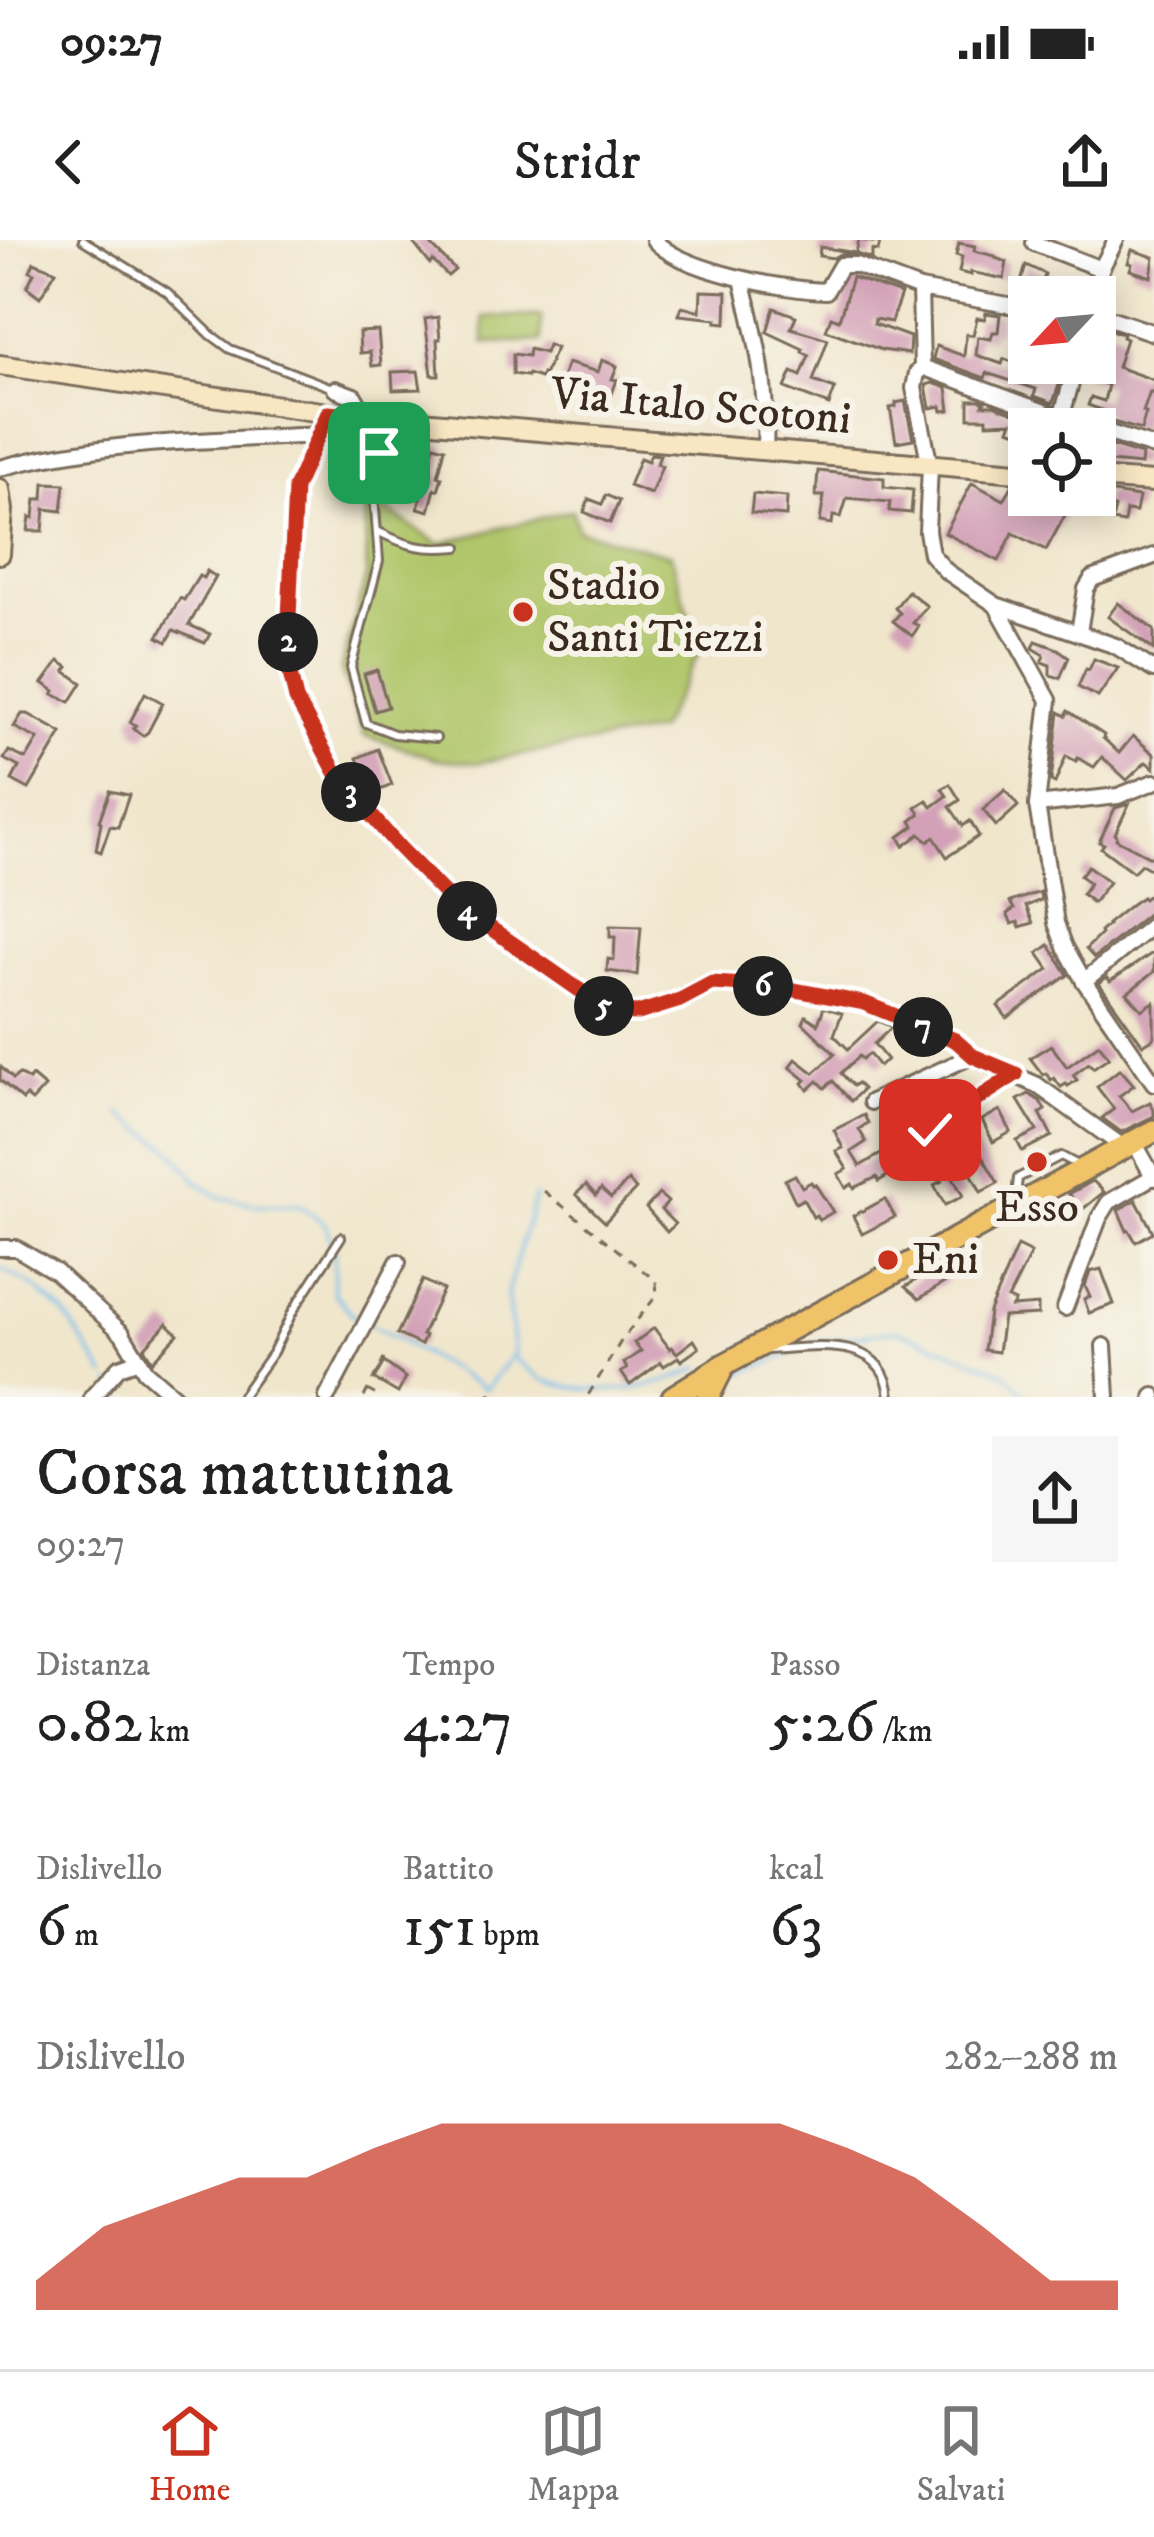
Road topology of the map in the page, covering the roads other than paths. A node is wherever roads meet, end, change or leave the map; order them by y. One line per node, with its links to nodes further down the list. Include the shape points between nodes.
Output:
1 (83, 240): 14 (lane, via 167,292 230,349)
2 (654, 240): 7 (street, via 665,253)
3 (1116, 240): 5 (street)
4 (1034, 243): 5 (street)
5 (1101, 268): 6 (street)
6 (1099, 276)
7 (742, 278): 8 (street, via 826,291 841,265 856,265); 22 (street, via 763,366)
8 (920, 289): 9 (street); 13 (street)
9 (1008, 305)
10 (1116, 320): 11 (street)
11 (1154, 333)
12 (0, 365): 16 (street, Via Italo Scotoni)
13 (922, 367): 15 (street); 23 (street, via 914,388)
14 (335, 389): 17 (street, via 354,396)
15 (1033, 408)
16 (328, 413): 17 (street, Via Italo Scotoni); 19 (street)
17 (366, 417): 18 (street, Via Italo Scotoni)
18 (390, 419): 22 (street, Via Italo Scotoni); 29 (lane, via 374,494)
19 (319, 435): 24 (street, via 118,447); 42 (street, via 295,488 287,661 296,699 340,780 453,902 611,1012 638,1013 712,983 779,987 864,1003 955,1040)
20 (1116, 435): 21 (street)
21 (1154, 447)
22 (764, 451): 23 (street, Via Italo Scotoni)
23 (930, 466): 25 (street, Via Italo Scotoni); 33 (street, via 931,554)
24 (0, 468)
25 (1008, 472)
26 (1116, 479): 27 (street)
27 (1154, 482)
28 (0, 489): 31 (street)
29 (377, 531): 30 (lane, via 427,550); 36 (lane, via 379,561 350,667 366,723)
30 (458, 547)
31 (0, 554)
32 (1154, 556): 34 (street, via 1092,579)
33 (997, 605): 34 (street); 38 (street, via 1049,700)
34 (1079, 632): 35 (street)
35 (1154, 670)
36 (436, 738)
37 (1154, 782): 38 (street, via 1118,796)
38 (1037, 805): 40 (street, via 1056,922)
39 (1154, 924): 40 (street)
40 (1084, 981): 43 (street)
41 (1154, 1055): 43 (street)
42 (973, 1056): 44 (street); 46 (street)
43 (1139, 1064): 45 (street)
44 (1016, 1074): 47 (street); 48 (street)
45 (1154, 1083)
46 (871, 1102)
47 (930, 1130)
48 (1137, 1140): 49 (street); 55 (main road)
49 (1154, 1177): 53 (street, via 1109,1202)
50 (341, 1237): 60 (lane)
51 (0, 1248): 56 (street, via 16,1248 56,1272 122,1333)
52 (398, 1262): 61 (street)
53 (1065, 1308)
54 (1104, 1346): 65 (street)
55 (751, 1351): 57 (main road); 64 (lane, via 857,1350 878,1363)
56 (139, 1360): 58 (street, via 118,1367); 59 (street)
57 (724, 1365): 62 (main road); 63 (main road)
58 (92, 1397)
59 (175, 1397)
60 (241, 1397)
61 (327, 1397)
62 (673, 1397)
63 (708, 1397)
64 (890, 1397)
65 (1107, 1397)

